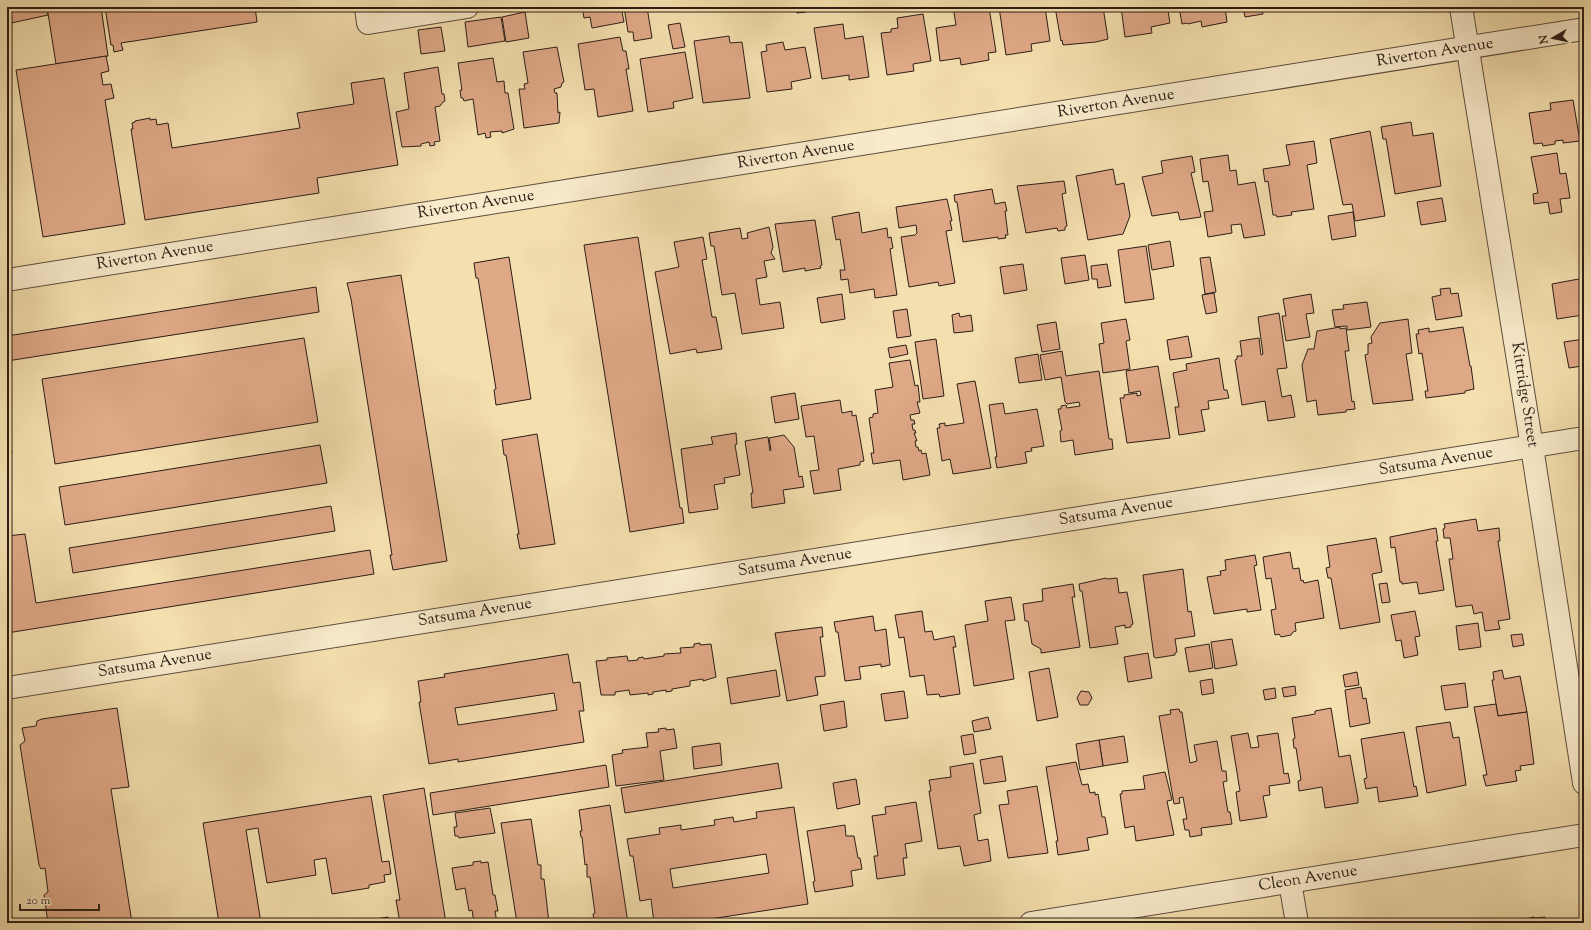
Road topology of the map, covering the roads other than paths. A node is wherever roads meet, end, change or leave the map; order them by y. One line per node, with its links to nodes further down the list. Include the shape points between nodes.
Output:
1 (366, 7): 2 (street, via 368,23)
2 (467, 7)
3 (1461, 7): 5 (street, Kittridge Street)
4 (1584, 29): 5 (street, Riverton Avenue)
5 (1467, 48): 6 (street, Riverton Avenue); 8 (street, Kittridge Street)
6 (7, 280)
7 (1584, 438): 8 (street, Satsuma Avenue)
8 (1532, 447): 9 (street, Satsuma Avenue); 10 (street, Kittridge Street)
9 (7, 688)
10 (1584, 783)
11 (1584, 835): 12 (street, Cleon Avenue)
12 (1290, 882): 13 (street, Cleon Avenue); 14 (street)
13 (1031, 923)
14 (1297, 923)

